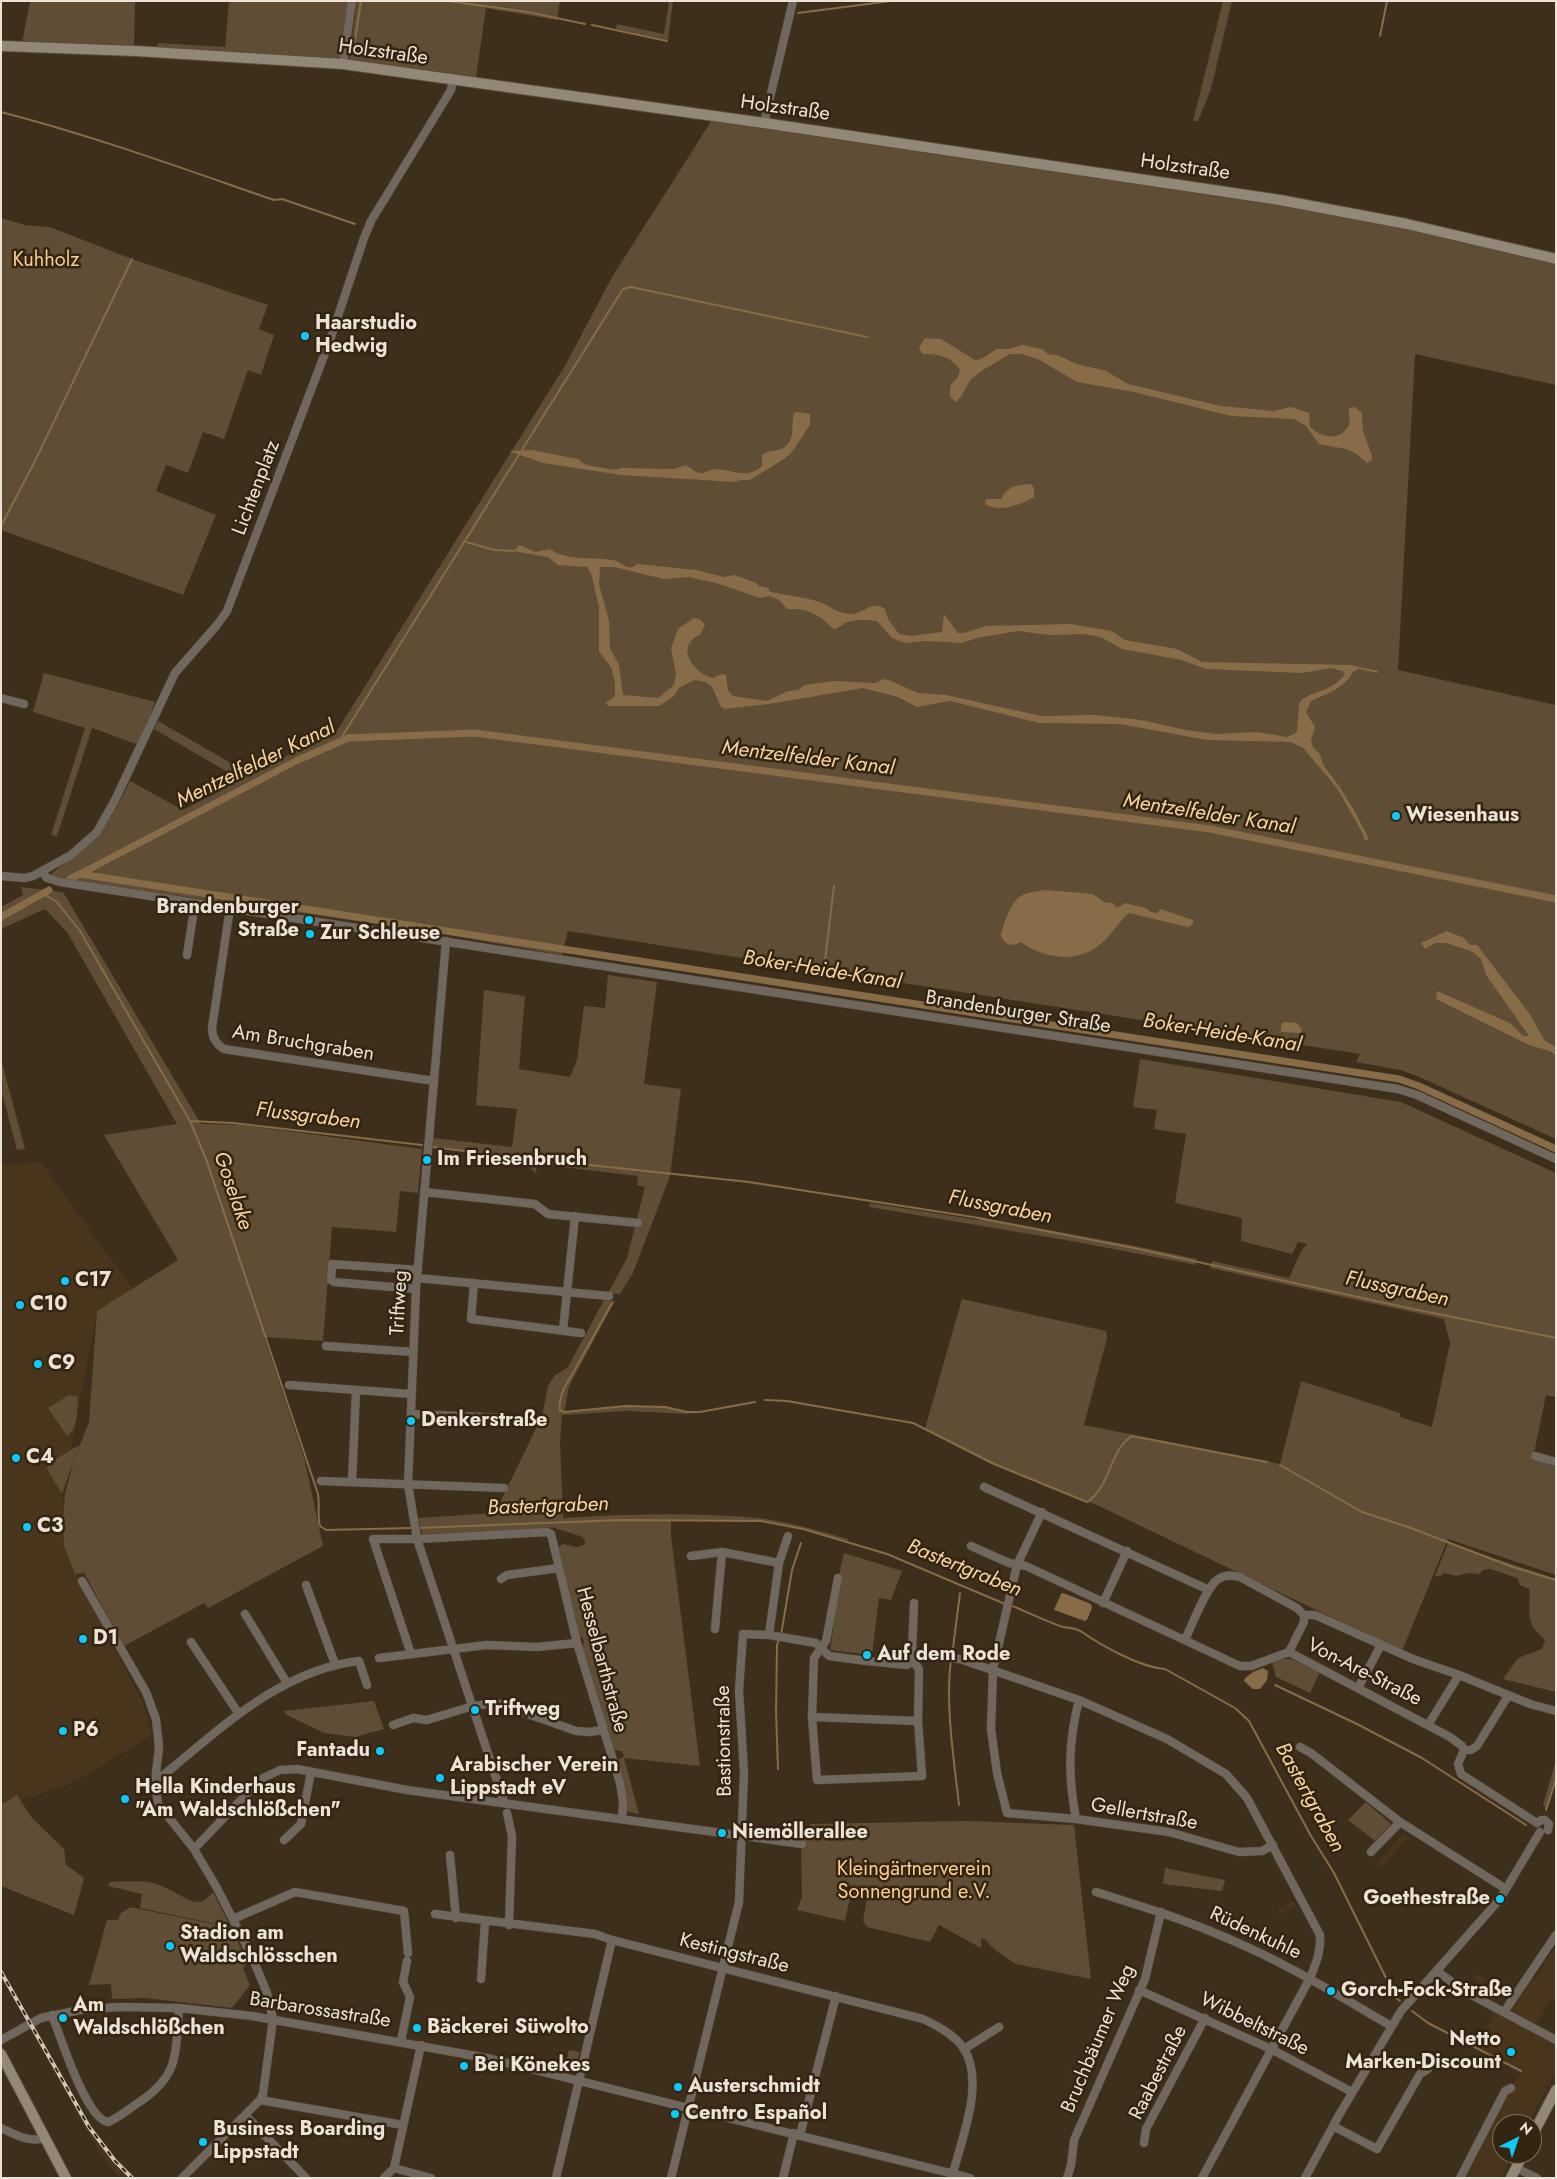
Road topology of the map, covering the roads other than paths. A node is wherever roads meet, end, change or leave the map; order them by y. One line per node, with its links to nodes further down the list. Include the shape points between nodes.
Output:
1 (352, 1): 4 (street)
2 (793, 1): 6 (street)
3 (1, 46): 4 (main road, Holzstraße)
4 (343, 64): 5 (main road, Holzstraße)
5 (453, 80): 6 (main road, Holzstraße); 10 (street, Lichtenplatz, via 451,90 364,238 330,340 227,611 175,673 97,832 71,855)
6 (764, 123): 7 (main road, Holzstraße, via 1280,200 1407,224)
7 (1556, 259)
8 (1, 698): 9 (street)
9 (24, 704)
10 (42, 872): 11 (street, Lichtenplatz, via 24,878); 12 (street, Brandenburger Straße, via 55,882)
11 (1, 876)
12 (195, 903): 13 (street, Brandenburger Straße); 15 (street)
13 (230, 908): 14 (street, Brandenburger Straße); 16 (street, Am Bruchgraben, via 212,1028 212,1036 219,1046)
14 (446, 941): 16 (street, Triftweg); 17 (street, Brandenburger Straße, via 1398,1089)
15 (187, 955)
16 (434, 1081): 18 (street, Triftweg)
17 (1556, 1159)
18 (424, 1192): 19 (street, via 535,1204 548,1214); 21 (street, Triftweg)
19 (575, 1216): 20 (street); 24 (street)
20 (638, 1223)
21 (418, 1274): 22 (street); 23 (street, Triftweg); 23 (street, via 332,1264 331,1280 334,1282)
22 (474, 1284): 24 (street); 26 (street, via 471,1319)
23 (416, 1289): 29 (street, Triftweg)
24 (567, 1292): 25 (street); 26 (street)
25 (610, 1296)
26 (563, 1330): 27 (street)
27 (581, 1333)
28 (326, 1346): 29 (street)
29 (413, 1352): 32 (street, Triftweg)
30 (289, 1385): 31 (street)
31 (356, 1391): 32 (street); 38 (street)
32 (411, 1394): 33 (street, Triftweg)
33 (411, 1414): 34 (street); 39 (street, Triftweg)
34 (505, 1418)
35 (1535, 1456): 36 (street)
36 (1556, 1462)
37 (321, 1481): 38 (street)
38 (352, 1482): 39 (street)
39 (408, 1484): 41 (street); 44 (street, Triftweg)
40 (984, 1487): 42 (street)
41 (504, 1488)
42 (1042, 1512): 46 (street); 50 (street)
43 (788, 1536): 49 (street)
44 (417, 1539): 51 (street, Hesselbarthstraße, via 547,1532 553,1539); 67 (street, Triftweg); 70 (street, via 373,1539)
45 (971, 1546): 50 (street, Von-Are-Straße)
46 (1127, 1551): 56 (street); 58 (street)
47 (722, 1552): 48 (street); 49 (street); 61 (street)
48 (691, 1556)
49 (779, 1563): 62 (street)
50 (1017, 1565): 58 (street, Von-Are-Straße, via 1026,1566); 74 (street)
51 (559, 1568): 53 (street, Hesselbarthstraße, via 507,1575); 65 (street, Hesselbarthstraße)
52 (838, 1578): 68 (street, via 826,1641)
53 (501, 1579)
54 (82, 1581): 92 (street, via 146,1692 156,1719 159,1747)
55 (306, 1586): 73 (street)
56 (1209, 1590): 60 (street, via 1216,1580 1224,1576 1240,1577 1298,1608); 63 (street)
57 (914, 1603): 72 (street)
58 (1102, 1603): 63 (street, Von-Are-Straße)
59 (245, 1614): 76 (street)
60 (1304, 1615): 66 (street, via 1315,1615); 69 (street, via 1304,1622)
61 (715, 1629)
62 (769, 1635): 68 (street, via 816,1643); 100 (street, Bastionstraße, via 743,1634 739,1690 744,1771)
63 (1185, 1640): 69 (street, Von-Are-Straße, via 1240,1666 1251,1666)
64 (191, 1642): 83 (street)
65 (577, 1643): 67 (street, via 537,1647 486,1644); 88 (street, Hesselbarthstraße)
66 (1381, 1645): 75 (street); 78 (street)
67 (454, 1648): 70 (street); 81 (street, Triftweg)
68 (821, 1650): 72 (street, via 829,1656 867,1662 906,1664); 84 (street, via 814,1658)
69 (1289, 1652): 78 (street, Von-Are-Straße)
70 (411, 1654): 71 (street)
71 (379, 1658)
72 (913, 1661): 74 (street, via 922,1656 953,1658); 85 (street, via 919,1669)
73 (335, 1664): 76 (street); 77 (street, via 359,1661)
74 (992, 1668): 80 (street); 96 (street, Gellertstraße, via 991,1729 1007,1813)
75 (1459, 1675): 79 (street); 87 (street)
76 (287, 1683): 83 (street)
77 (367, 1685)
78 (1358, 1688): 87 (street, Von-Are-Straße)
79 (1508, 1696): 82 (street); 90 (street, via 1477,1746)
80 (1079, 1700): 96 (street, via 1072,1726 1069,1764); 103 (street, via 1167,1739 1226,1774 1247,1798)
81 (473, 1706): 86 (street, via 427,1720 413,1718); 88 (street, via 497,1703 576,1731); 93 (street, Triftweg)
82 (1556, 1710)
83 (239, 1714): 92 (street)
84 (812, 1716): 85 (street); 85 (street, via 817,1780 922,1776)
85 (918, 1721)
86 (393, 1725)
87 (1428, 1725): 90 (street, Von-Are-Straße)
88 (602, 1730): 95 (street, Hesselbarthstraße, via 620,1783)
89 (1300, 1748): 97 (street)
90 (1464, 1750): 98 (street, via 1458,1764 1461,1774)
91 (311, 1772): 93 (street, via 407,1790); 101 (street, via 301,1824); 104 (street, via 280,1770 261,1779)
92 (155, 1782): 104 (street, via 158,1804)
93 (504, 1802): 95 (street)
94 (507, 1813): 114 (street, via 512,1836)
95 (622, 1819): 100 (street)
96 (1076, 1819): 103 (street, Gellertstraße, via 1169,1832 1239,1852 1262,1851)
97 (1400, 1822): 105 (street); 107 (street)
98 (1537, 1823): 99 (street, via 1537,1828); 99 (street, via 1545,1820 1549,1824)
99 (1548, 1832): 107 (street)
100 (741, 1836): 102 (street); 117 (street, Bastionstraße, via 739,1902)
101 (284, 1840)
102 (802, 1844)
103 (1273, 1845): 119 (street, via 1320,1935 1319,1956)
104 (194, 1849): 112 (street)
105 (1371, 1852)
106 (450, 1855): 111 (street)
107 (1506, 1889): 118 (street)
108 (1096, 1892): 109 (street, Rüdenkuhle)
109 (1160, 1912): 119 (street, Rüdenkuhle, via 1231,1939); 121 (street, Bruchbäumer Weg, via 1145,1979)
110 (435, 1914): 111 (street, Kestingstraße)
111 (456, 1918): 113 (street, Kestingstraße)
112 (233, 1919): 127 (street, via 267,1993); 132 (street, Barbarossastraße, via 294,1892 404,1911 408,1957 403,1982 410,1997)
113 (485, 1922): 114 (street, Kestingstraße); 120 (street)
114 (509, 1925): 116 (street, Kestingstraße, via 595,1934)
115 (1556, 1935): 124 (street)
116 (612, 1940): 117 (street, Kestingstraße); 138 (street)
117 (724, 1968): 122 (street, Kestingstraße); 143 (street, Bastionstraße)
118 (1437, 1970): 124 (street, via 1464,1991); 128 (street)
119 (1310, 1978): 128 (street, Rüdenkuhle); 135 (street)
120 (482, 1979)
121 (1139, 1990): 126 (street, Wibbeltstraße); 165 (street, Bruchbäumer Weg, via 1074,2140)
122 (836, 1996): 134 (street, Kestingstraße, via 924,2019 951,2035); 149 (street)
123 (179, 2008): 125 (street, Barbarossastraße, via 112,2007); 125 (street, via 175,2057 170,2074 153,2093 108,2122 99,2118 87,2100); 127 (street, Barbarossastraße)
124 (1504, 2012): 131 (street)
125 (52, 2015): 130 (street, Barbarossastraße, via 30,2023)
126 (1205, 2018): 135 (street, Wibbeltstraße); 151 (street, Raabestraße, via 1146,2129)
127 (273, 2019): 132 (street, Barbarossastraße); 142 (street)
128 (1391, 2026): 141 (street)
129 (998, 2027): 134 (street)
130 (1, 2040)
131 (1556, 2040)
132 (401, 2041): 133 (street, Barbarossastraße)
133 (421, 2045): 138 (street, Barbarossastraße); 146 (street)
134 (964, 2049): 155 (street, Kestingstraße, via 973,2089)
135 (1271, 2049): 141 (street, Wibbeltstraße); 166 (street)
136 (1, 2054): 150 (main road)
137 (1428, 2069): 147 (street, via 1420,2074 1377,2149)
138 (579, 2080): 143 (street, Barbarossastraße); 161 (street)
139 (1511, 2088): 168 (street, via 1505,2091)
140 (1556, 2090): 145 (main road)
141 (1352, 2092): 147 (street)
142 (260, 2100): 144 (street); 146 (street)
143 (688, 2107): 149 (street, Barbarossastraße); 162 (street, Bastionstraße)
144 (246, 2116): 157 (street); 158 (street)
145 (1542, 2117)
146 (403, 2125): 153 (street)
147 (1333, 2126): 167 (street)
148 (1, 2128): 150 (street, via 23,2138 38,2141)
149 (797, 2134): 155 (street, Barbarossastraße); 163 (street)
150 (46, 2138): 156 (main road)
151 (1144, 2143)
152 (1518, 2164): 154 (main road)
153 (394, 2168): 159 (street); 160 (street)
154 (1516, 2168): 169 (main road); 170 (street)
155 (953, 2173): 164 (street, Barbarossastraße)
156 (66, 2178)
157 (182, 2178)
158 (306, 2178)
159 (384, 2178)
160 (431, 2178)
161 (556, 2178)
162 (670, 2178)
163 (784, 2178)
164 (970, 2178)
165 (1067, 2178)
166 (1202, 2178)
167 (1305, 2178)
168 (1460, 2178)
169 (1511, 2178)
170 (1537, 2178)

